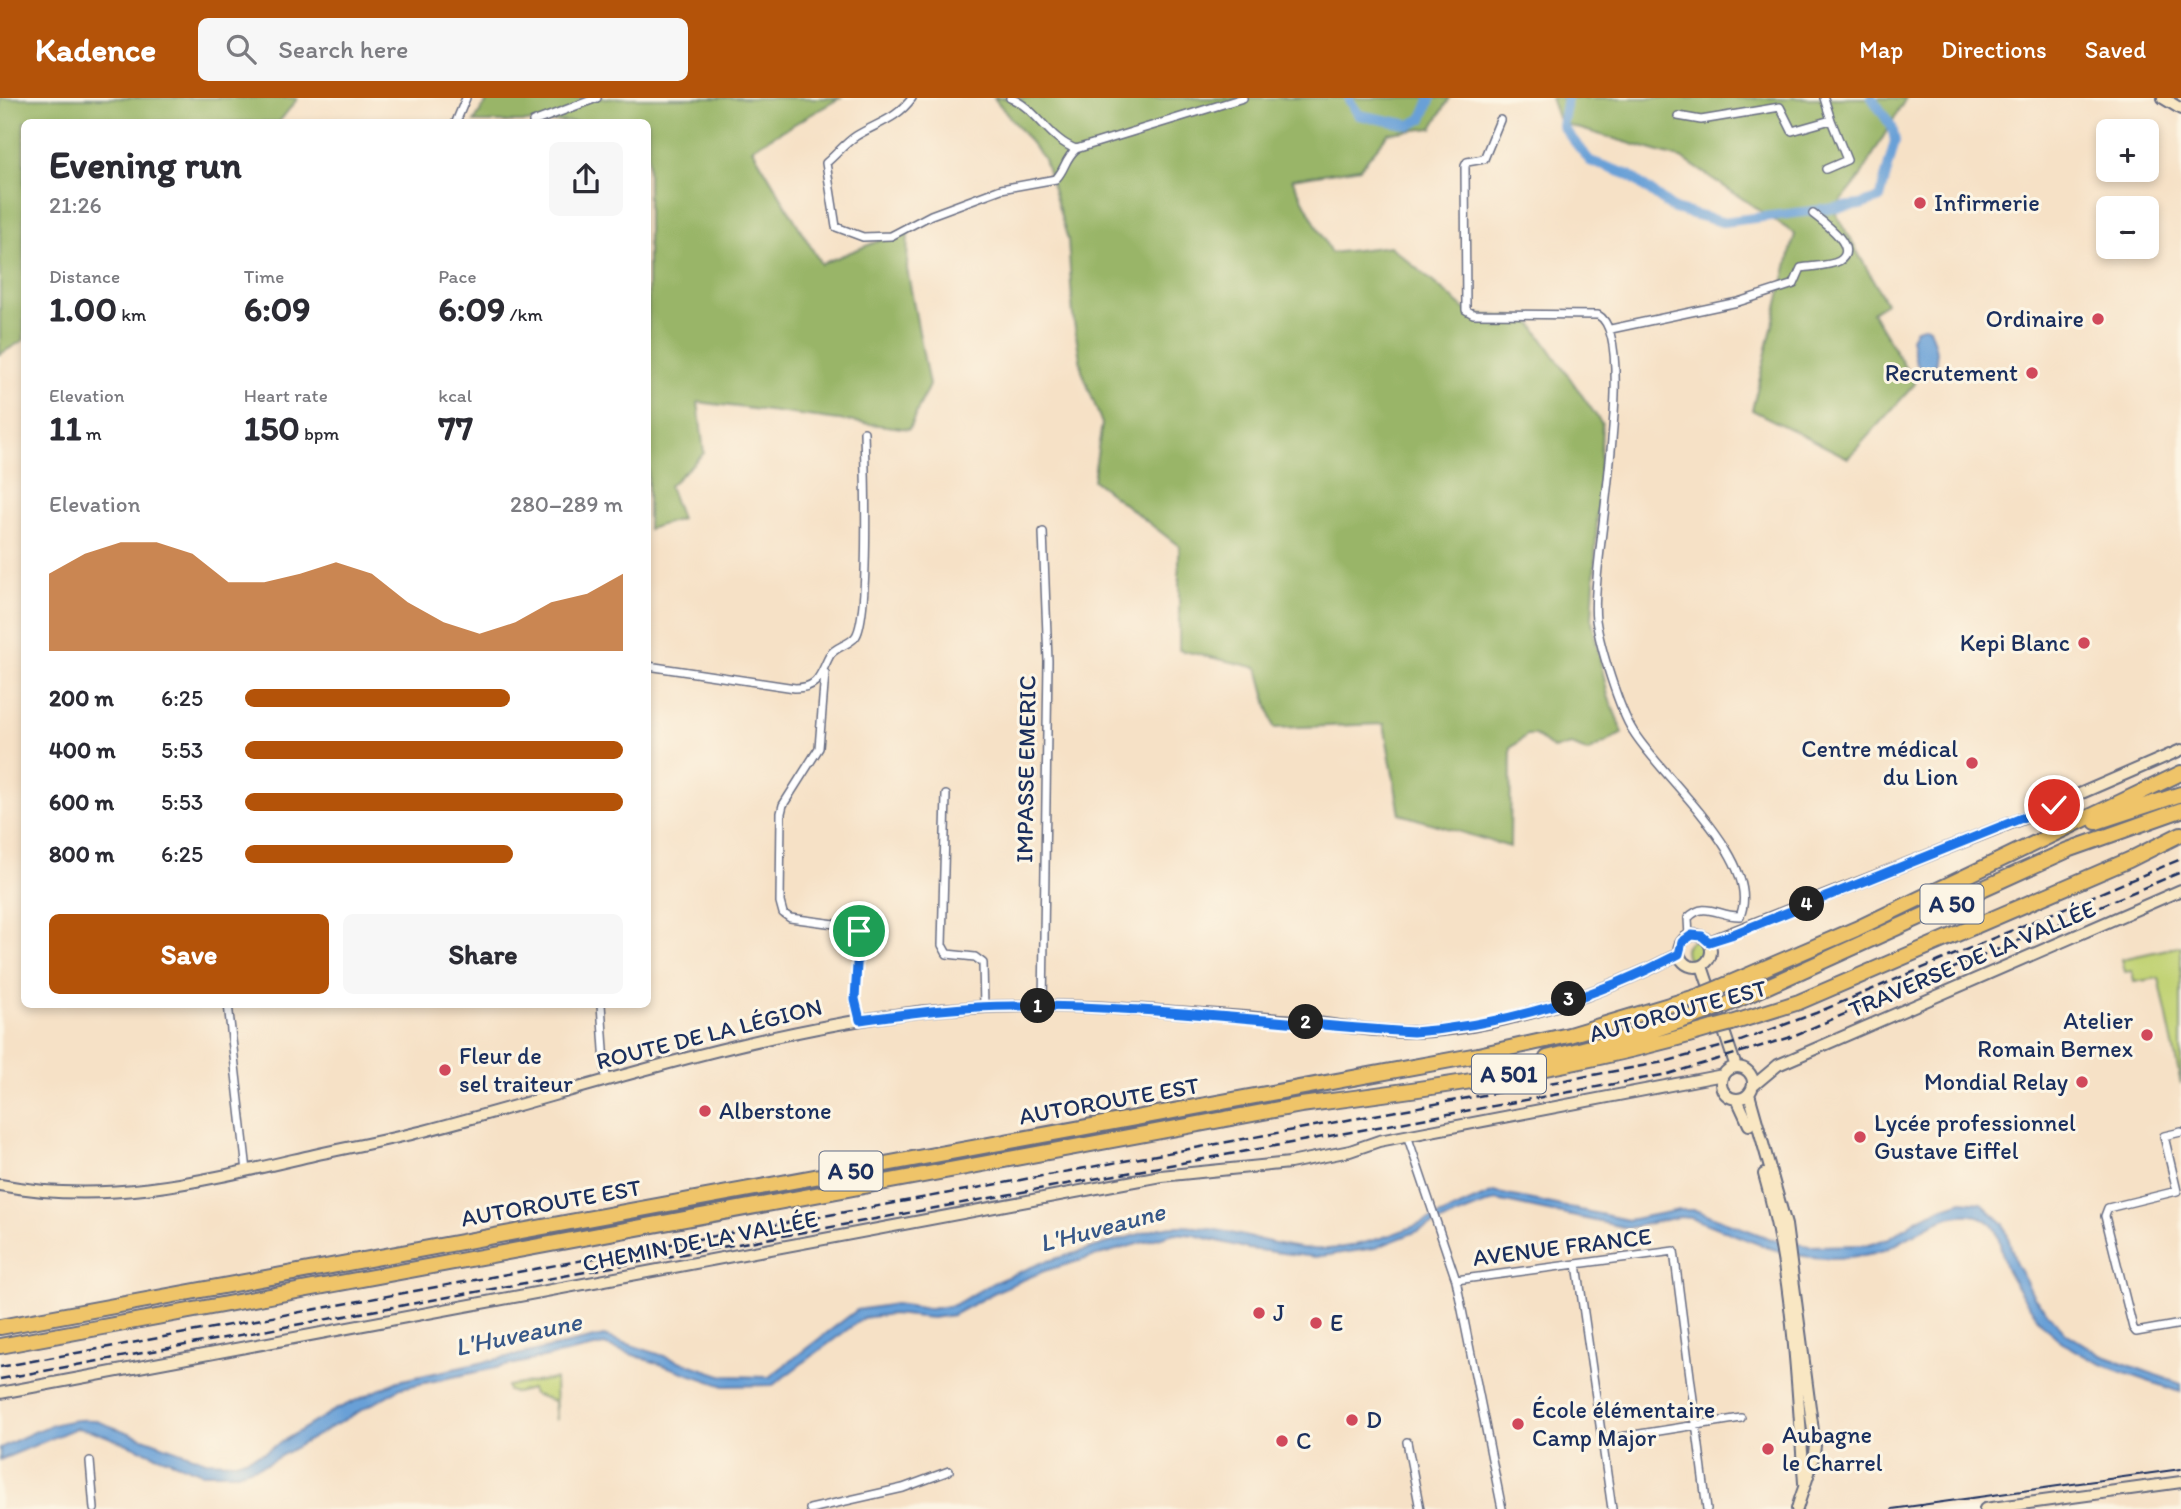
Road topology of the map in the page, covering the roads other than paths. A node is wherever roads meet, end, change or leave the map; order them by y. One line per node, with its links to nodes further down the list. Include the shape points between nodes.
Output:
1 (466, 98): 10 (street)
2 (597, 98): 11 (street)
3 (912, 98): 14 (street, via 904,109 856,136 826,163 836,227 863,237 891,236 991,193 1056,179 1063,172 1065,159)
4 (1010, 98): 14 (street, via 1022,103 1054,137)
5 (1243, 98): 14 (street)
6 (1824, 98): 13 (street)
7 (2163, 98): 8 (main road)
8 (2181, 109)
9 (1678, 116): 13 (street, via 1701,120 1780,107 1792,131)
10 (457, 119)
11 (541, 119)
12 (1500, 120): 17 (street, via 1484,159 1465,166 1466,310 1473,314 1598,315)
13 (1831, 120): 15 (street, via 1847,160)
14 (1076, 149)
15 (1826, 169)
16 (1813, 214): 17 (street, via 1845,247 1839,261 1801,268 1794,284 1738,302)
17 (1611, 329): 30 (street, via 1612,435 1596,619 1632,730 1728,850 1742,888 1740,916 1696,909 1688,918)
18 (864, 432): 21 (street, via 861,613 856,635 831,655)
19 (1044, 532): 34 (street, IMPASSE EMERIC, via 1048,661)
20 (651, 666): 21 (street, via 795,688 813,685)
21 (825, 673): 38 (street, via 818,748 781,813 780,902 790,918 857,927 855,999)
22 (2181, 750): 31 (main road)
23 (2181, 773): 29 (highway, AUTOROUTE EST)
24 (2181, 794): 29 (highway, A 50, via 2096,822)
25 (946, 795): 35 (street, via 942,945 947,954 975,957 983,963)
26 (2181, 810): 45 (highway, A 50, bridge, via 2068,850 1707,1012 1528,1063)
27 (2181, 834): 45 (highway, AUTOROUTE EST / A 501, bridge, via 1799,1002 1732,1023 1561,1065)
28 (2181, 890): 39 (main road, TRAVERSE DE LA VALLÉE)
29 (1856, 929): 54 (highway, AUTOROUTE EST / A 50, bridge, via 1699,996 1569,1035 1478,1055)
30 (1689, 937): 31 (main road, via 1697,935); 32 (main road)
31 (1709, 942): 33 (main road, via 1712,955)
32 (1679, 954): 33 (main road, via 1689,966); 34 (main road, ROUTE DE LA LÉGION, via 1528,1013 1413,1032)
33 (1702, 966): 40 (main road)
34 (1043, 1006): 35 (main road, ROUTE DE LA LÉGION)
35 (984, 1007): 38 (main road, ROUTE DE LA LÉGION)
36 (228, 1008): 49 (street)
37 (601, 1008): 41 (street)
38 (860, 1020): 41 (main road, ROUTE DE LA LÉGION, via 780,1034)
39 (1778, 1065): 40 (main road, TRAVERSE DE LA VALLÉE); 43 (main road, TRAVERSE DE LA VALLÉE)
40 (1740, 1068): 42 (main road); 43 (main road, via 1750,1073)
41 (607, 1080): 49 (main road, ROUTE DE LA LÉGION, via 422,1132)
42 (1722, 1081): 44 (main road, via 1728,1096); 48 (main road, CHEMIN DE LA VALLÉE, via 1693,1082)
43 (1751, 1090): 44 (main road); 47 (main road)
44 (1737, 1099): 47 (main road)
45 (1301, 1105): 55 (highway, AUTOROUTE EST / A 50)
46 (2181, 1132): 53 (street, via 2164,1136 2177,1191 2108,1208 2105,1216 2133,1328 2146,1333)
47 (1755, 1133): 70 (main road, via 1782,1225 1815,1446 1813,1467)
48 (1407, 1135): 52 (street); 56 (main road, CHEMIN DE LA VALLÉE, via 1290,1163 1161,1176)
49 (247, 1171): 50 (main road, ROUTE DE LA LÉGION, via 165,1189 114,1194 55,1193)
50 (0, 1185)
51 (1577, 1264): 52 (street, AVENUE FRANCE); 58 (street, AVENUE FRANCE, via 1674,1251); 59 (street)
52 (1456, 1280): 67 (street)
53 (2181, 1324)
54 (0, 1327)
55 (0, 1346)
56 (0, 1393)
57 (1741, 1418): 58 (street)
58 (1696, 1425): 59 (street); 69 (street)
59 (1602, 1440): 68 (street)
60 (1407, 1442): 66 (street)
61 (90, 1461): 64 (street)
62 (949, 1471): 65 (street, via 903,1488)
63 (2181, 1482): 71 (main road)
64 (94, 1509)
65 (810, 1509)
66 (1420, 1509)
67 (1502, 1509)
68 (1612, 1509)
69 (1707, 1509)
70 (1797, 1509)
71 (1985, 1509)

